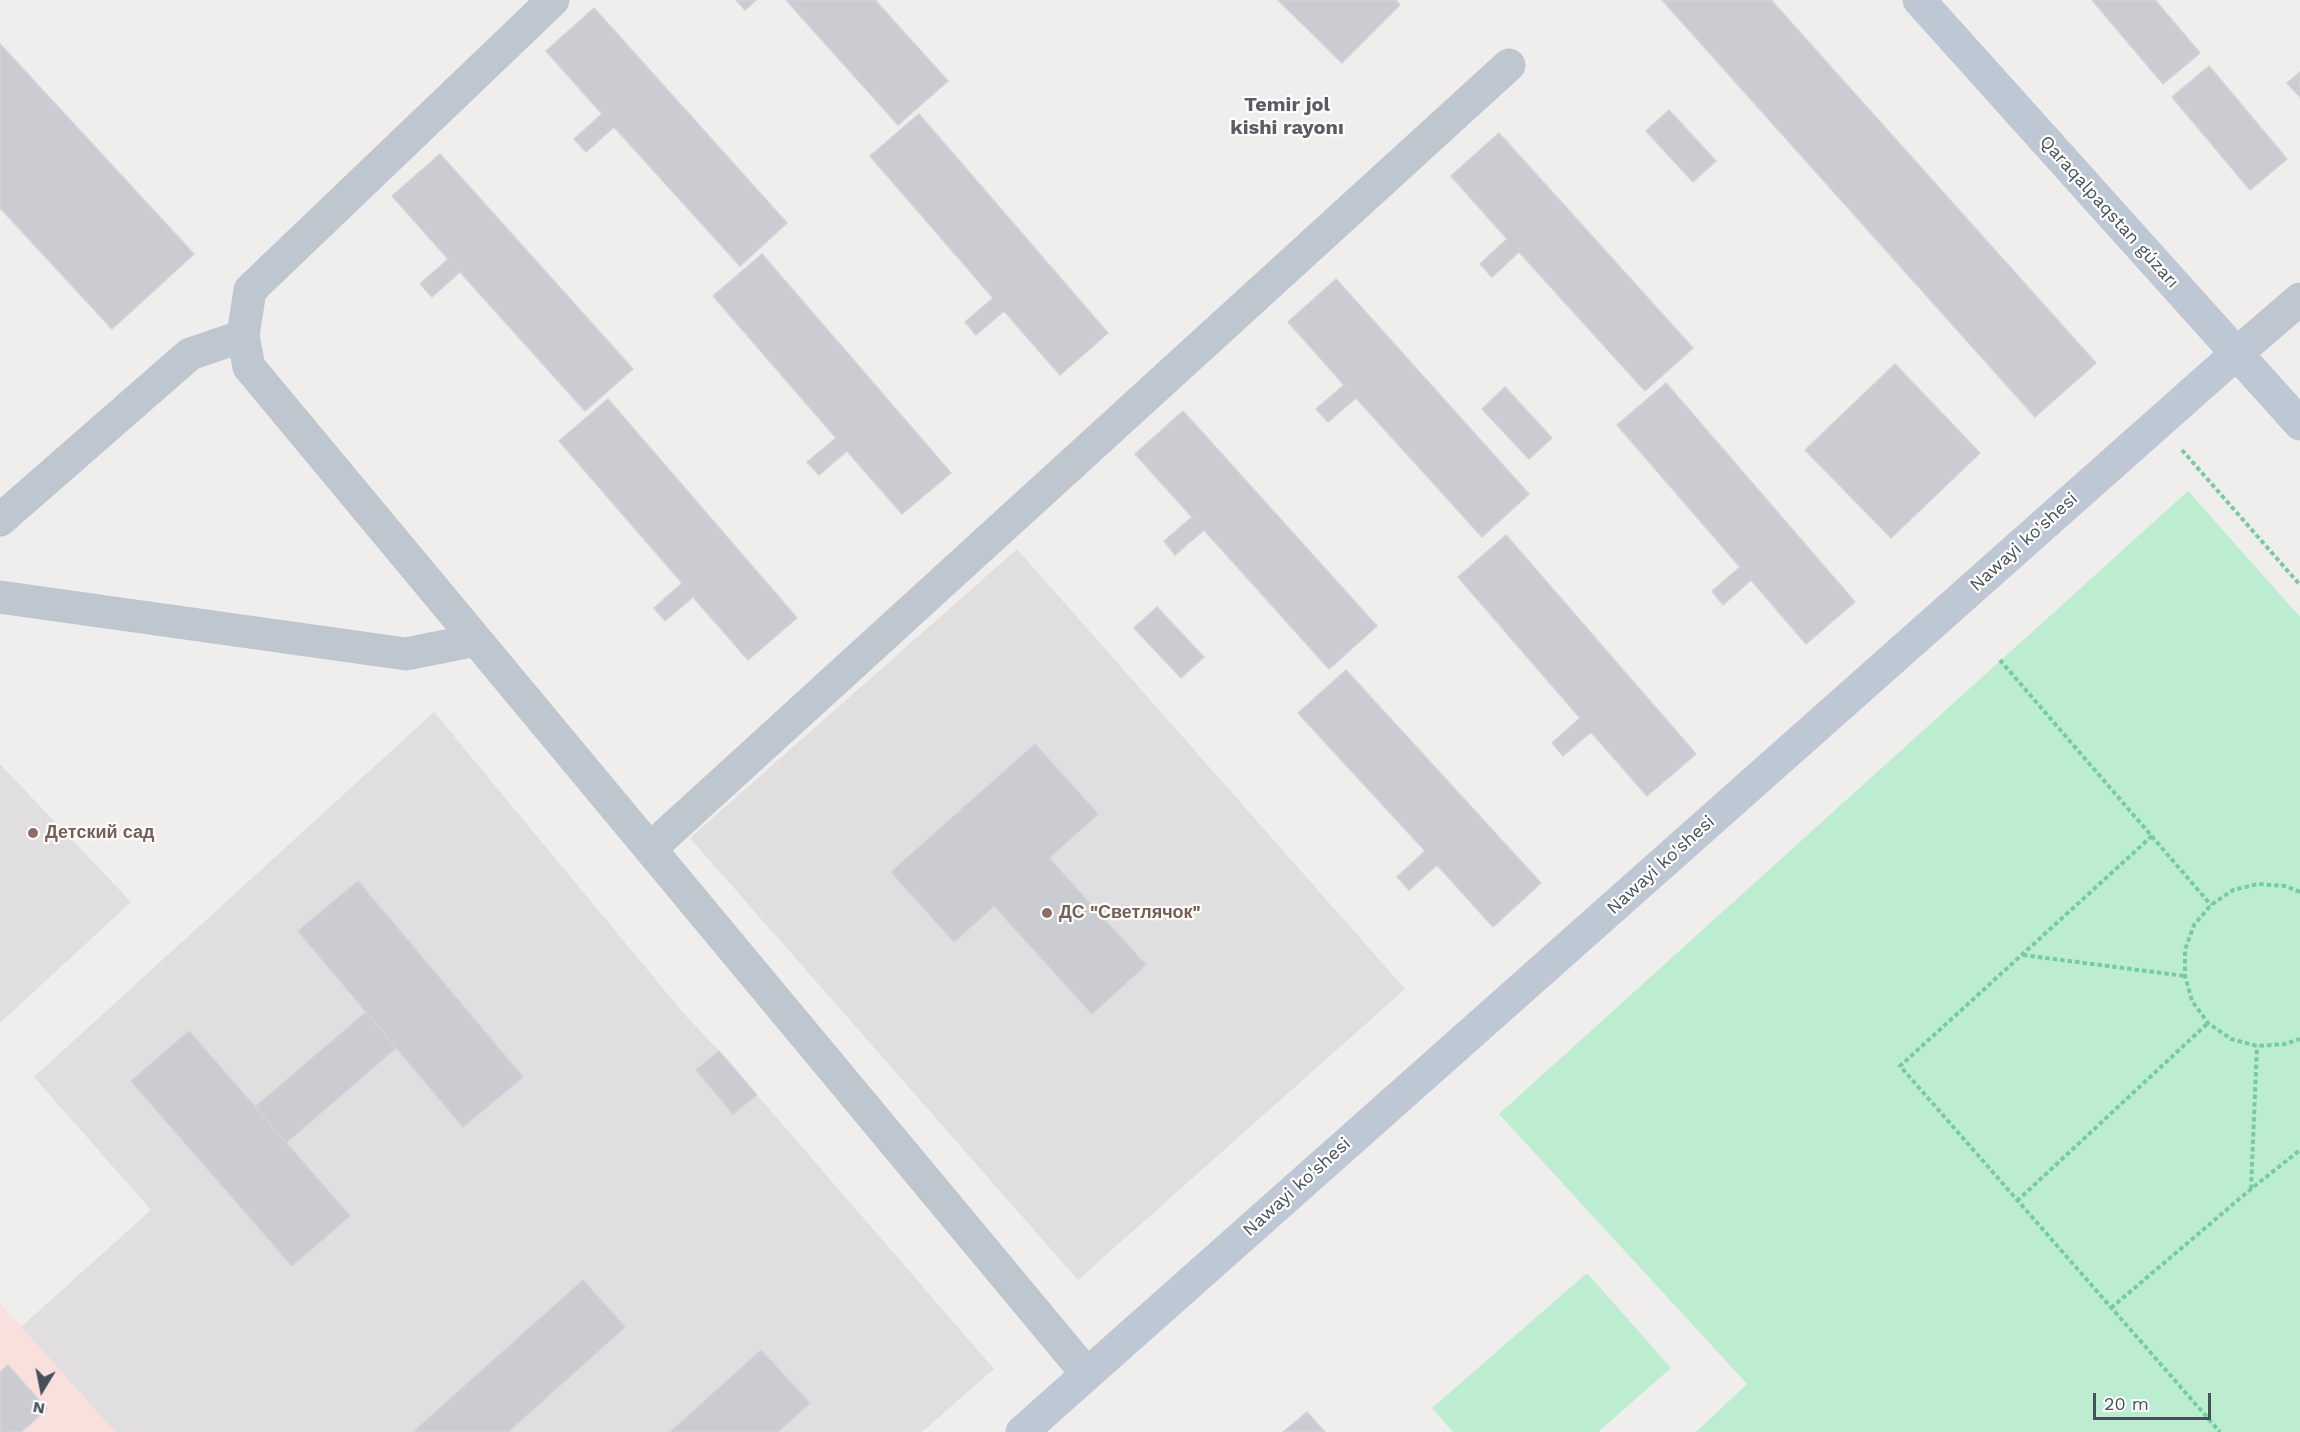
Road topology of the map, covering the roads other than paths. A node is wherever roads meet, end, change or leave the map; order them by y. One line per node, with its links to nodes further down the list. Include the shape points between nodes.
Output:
1 (553, 0): 5 (street, via 250,290)
2 (1919, 0): 6 (street, Qaraqalpaqstan gúzarı)
3 (1509, 66): 11 (street)
4 (2300, 299): 6 (street, Nawayi ko'shesi)
5 (243, 336): 8 (street, via 190,354); 10 (street, via 249,367)
6 (2236, 354): 7 (street, Qaraqalpaqstan gúzarı); 12 (street, Nawayi ko'shesi)
7 (2300, 424)
8 (0, 520)
9 (0, 597): 10 (street, via 406,654)
10 (476, 640): 11 (street)
11 (650, 849): 12 (street)
12 (1087, 1374): 13 (street, Nawayi ko'shesi)
13 (1023, 1432)

